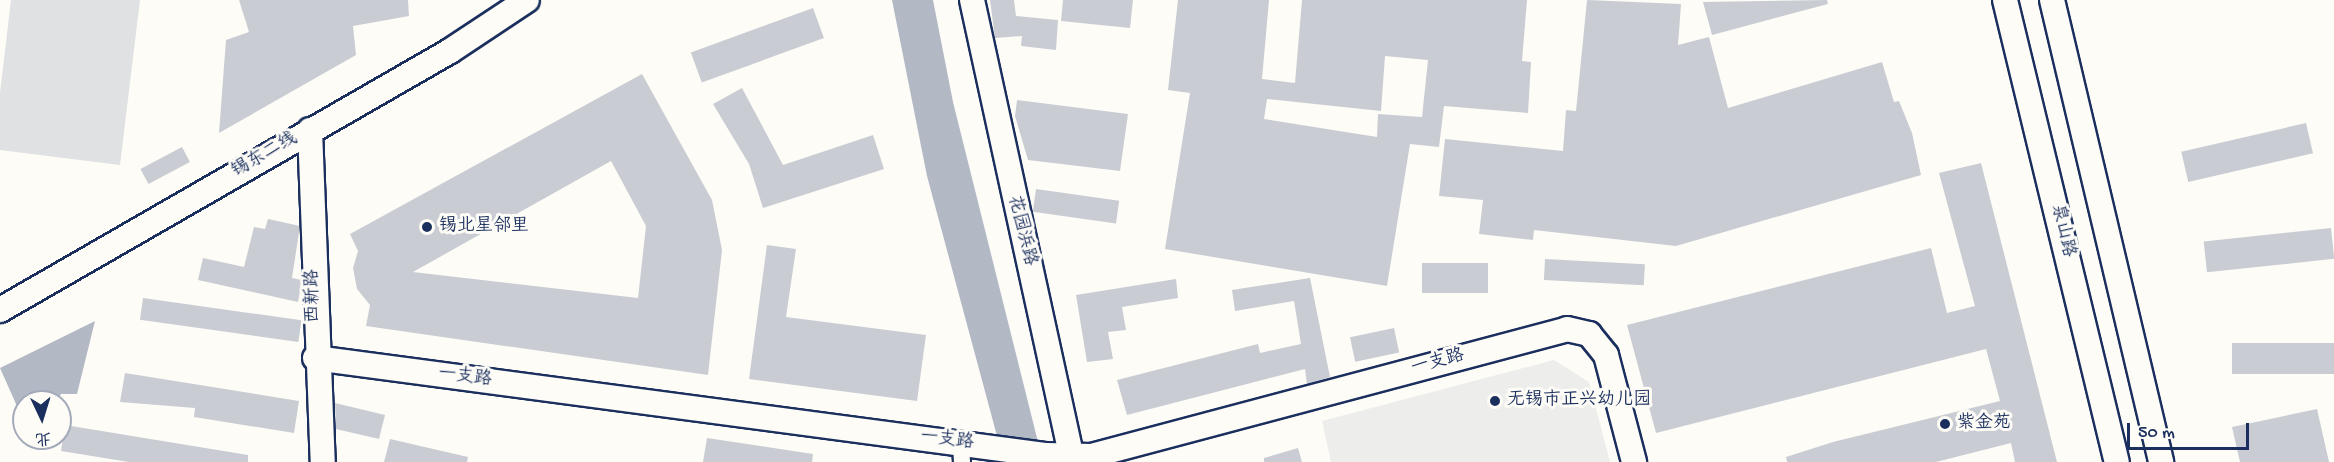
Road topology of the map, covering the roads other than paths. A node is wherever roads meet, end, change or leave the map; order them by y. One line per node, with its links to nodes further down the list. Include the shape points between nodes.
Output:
1 (527, 0): 5 (street, 锡东二线)
2 (972, 0): 9 (street, 花园浜路)
3 (2005, 0): 12 (street, 泉山路)
4 (2052, 0): 13 (street)
5 (310, 130): 6 (street, 锡东二线); 7 (street, 西新路)
6 (0, 310)
7 (315, 358): 8 (street, 一支路); 10 (street, 西新路)
8 (967, 450): 9 (street, 一支路)
9 (1072, 459): 11 (street, 一支路, via 1567,329 1589,334 1606,355)
10 (323, 462)
11 (1635, 462)
12 (2117, 462)
13 (2161, 462)

